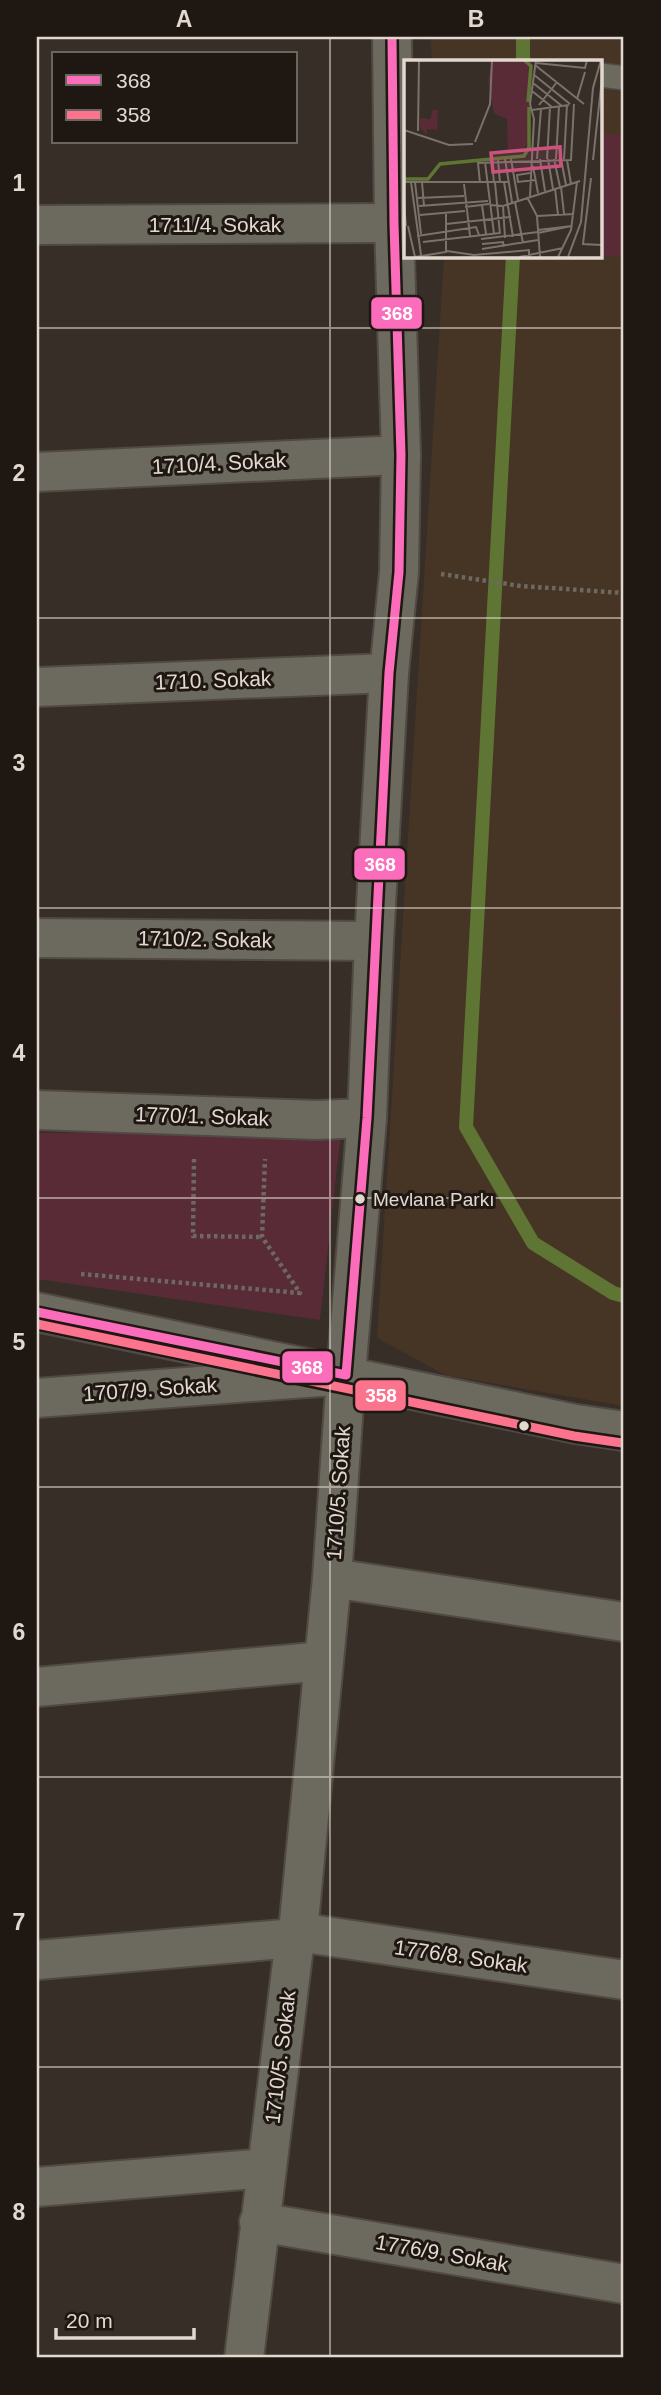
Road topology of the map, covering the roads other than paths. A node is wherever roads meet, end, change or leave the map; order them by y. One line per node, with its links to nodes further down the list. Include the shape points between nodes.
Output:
1 (393, 37): 4 (street, 1710/5. Sokak)
2 (602, 75): 3 (lane)
3 (624, 78)
4 (399, 82): 5 (street, 1710/5. Sokak)
5 (394, 223): 6 (street, 1711/4. Sokak); 7 (street, 1710/5. Sokak)
6 (37, 225)
7 (401, 454): 8 (street, 1710/4. Sokak); 9 (street, 1710/5. Sokak, via 399,572)
8 (37, 472)
9 (389, 673): 10 (street, 1710. Sokak); 12 (street, 1710/5. Sokak)
10 (37, 687)
11 (37, 938): 12 (street, 1710/2. Sokak)
12 (374, 941): 14 (street, 1710/5. Sokak)
13 (37, 1110): 14 (street, 1770/1. Sokak)
14 (367, 1118): 16 (street, 1710/5. Sokak)
15 (37, 1312): 16 (street)
16 (346, 1376): 17 (street, 1707/9. Sokak); 18 (street); 19 (street, 1710/5. Sokak)
17 (37, 1398)
18 (624, 1431)
19 (332, 1578): 20 (street); 21 (street, 1710/5. Sokak)
20 (624, 1622)
21 (324, 1661): 22 (street); 23 (street, 1710/5. Sokak)
22 (37, 1687)
23 (296, 1935): 24 (street, 1776/8. Sokak); 25 (street, 1776/8. Sokak); 26 (street, 1710/5. Sokak)
24 (37, 1960)
25 (624, 1980)
26 (266, 2168): 27 (street); 28 (street, 1710/5. Sokak)
27 (37, 2187)
28 (259, 2222): 29 (street, 1776/9. Sokak); 30 (street, 1710/5. Sokak)
29 (624, 2284)
30 (244, 2358)

